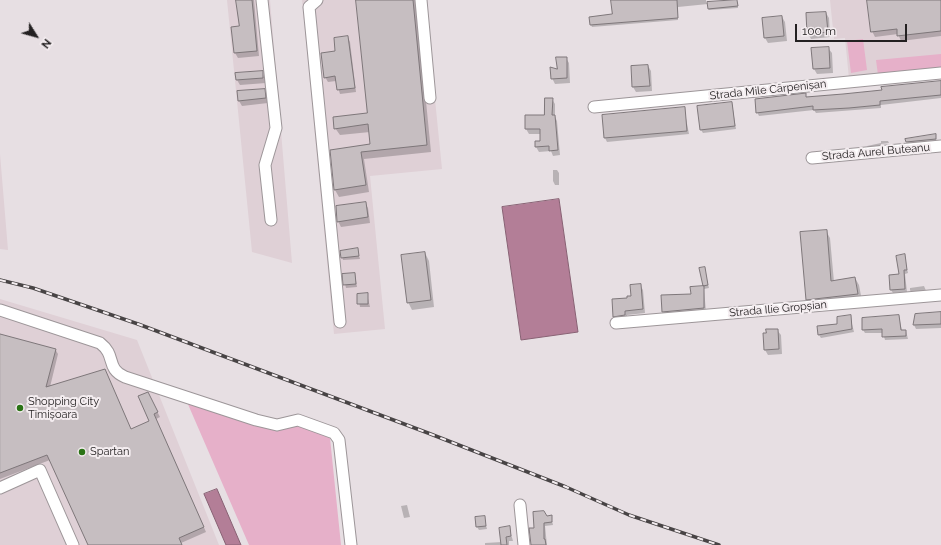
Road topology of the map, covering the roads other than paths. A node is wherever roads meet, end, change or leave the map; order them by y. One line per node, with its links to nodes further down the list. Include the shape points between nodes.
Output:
1 (262, 0): 9 (street, via 276,128 265,165)
2 (317, 0): 12 (street, via 309,7)
3 (421, 0): 5 (street)
4 (941, 73): 6 (street, Strada Mile Cărpenișan)
5 (430, 98)
6 (594, 108)
7 (941, 146): 8 (street, Strada Aurel Buteanu)
8 (812, 158)
9 (271, 220)
10 (941, 295): 13 (street, Strada Ilie Gropșian)
11 (0, 310): 17 (street, via 100,343 110,354 113,368 125,377 256,420 276,424 298,420 334,432 339,440)
12 (340, 322)
13 (616, 323)
14 (0, 488): 16 (street, via 40,470)
15 (520, 505): 18 (street)
16 (73, 545)
17 (351, 545)
18 (524, 545)

